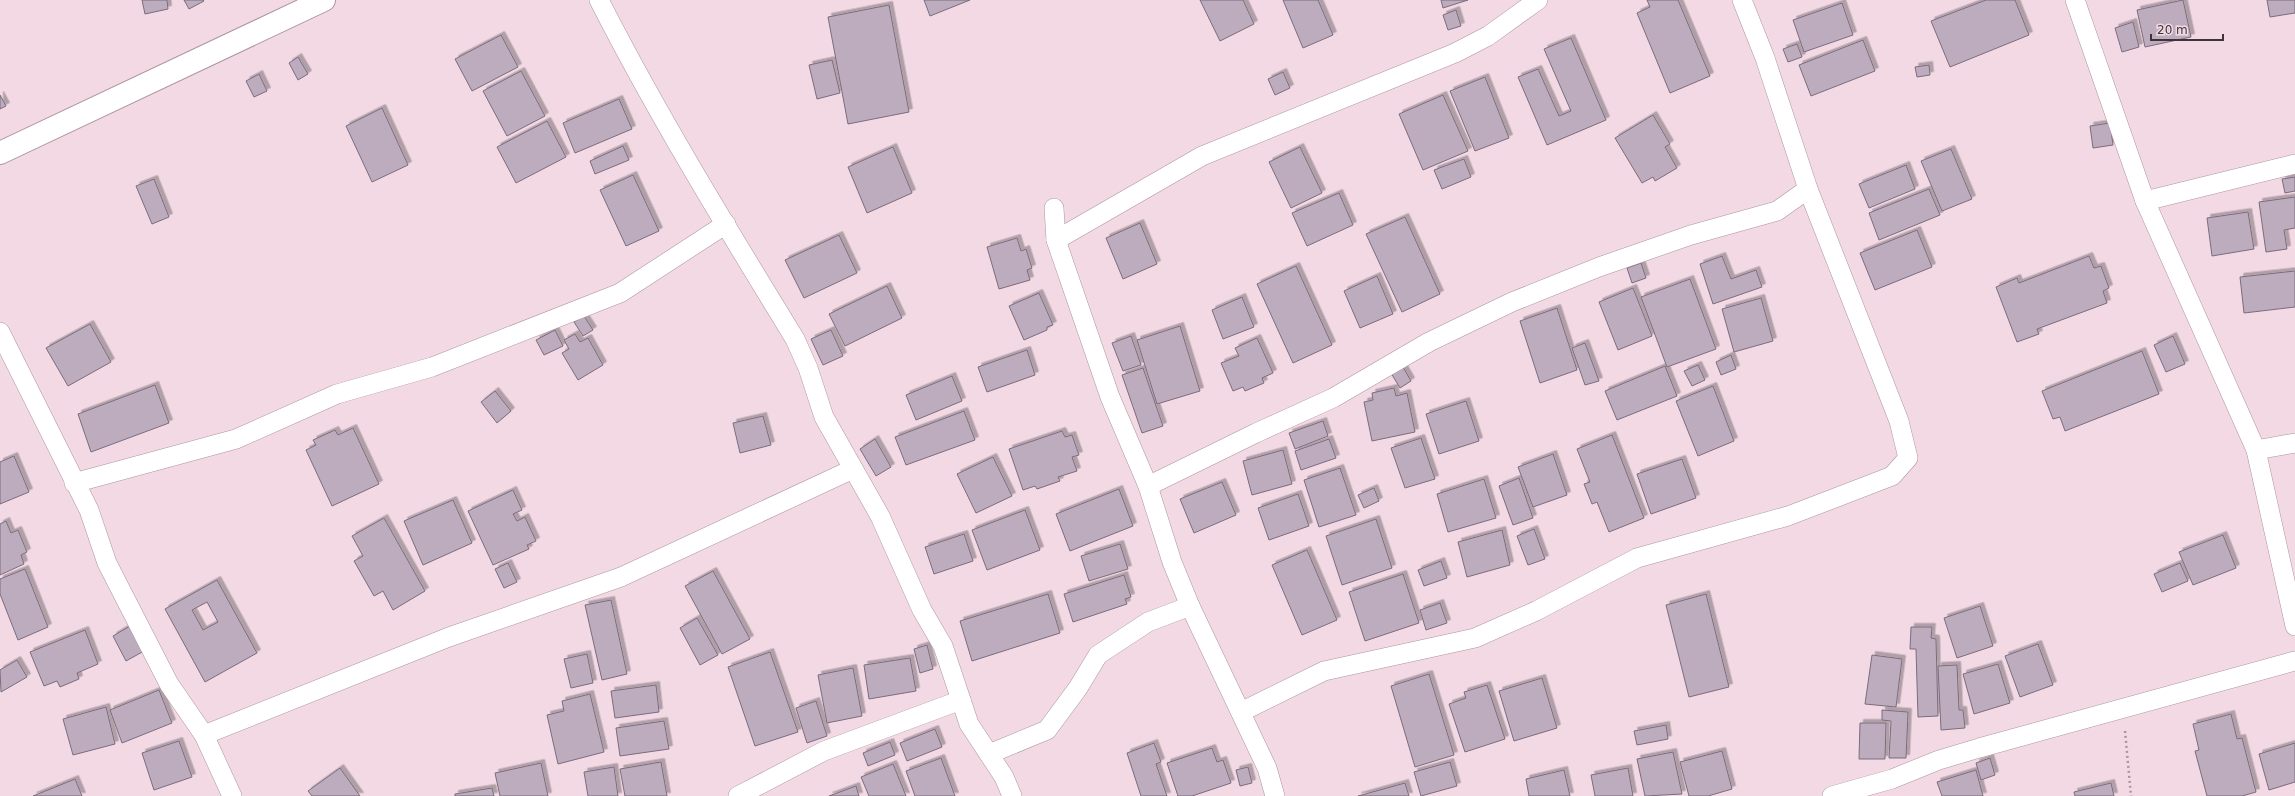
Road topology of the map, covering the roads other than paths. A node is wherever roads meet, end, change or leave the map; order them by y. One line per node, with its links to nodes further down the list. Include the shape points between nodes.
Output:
1 (324, 0): 6 (main road)
2 (599, 0): 11 (street, via 659,112)
3 (1538, 0): 12 (street, via 1488,36 1455,53 1202,156)
4 (1742, 0): 8 (street, via 1765,58)
5 (2074, 0): 9 (street)
6 (0, 153)
7 (2295, 164): 9 (street)
8 (1808, 189): 18 (street, via 1777,211 1684,237 1598,267 1512,302 1429,342 1333,398 1256,432); 23 (street, via 1899,421 1908,458 1892,476 1788,516 1638,558 1536,611 1475,638 1324,671)
9 (2145, 201): 15 (street)
10 (1054, 208): 12 (street)
11 (726, 224): 16 (street, via 795,339 808,368 824,417); 17 (street, via 620,293 432,367 337,394 236,438)
12 (1056, 240): 18 (street, via 1110,397)
13 (0, 332): 17 (street)
14 (2295, 443): 15 (street)
15 (2256, 450): 20 (street)
16 (853, 469): 22 (street, via 880,516 922,610 943,646); 24 (street, via 620,577 449,637)
17 (74, 483): 24 (street, via 89,510 107,563 169,684)
18 (1148, 486): 19 (street, via 1172,562)
19 (1190, 606): 23 (street); 25 (street, via 1148,622 1098,655 1078,688 1047,730)
20 (2295, 626)
21 (2295, 660): 30 (street, via 1979,748 1939,760 1892,779)
22 (961, 700): 25 (street, via 969,724); 27 (street, via 824,751)
23 (1241, 712): 29 (street, via 1267,768)
24 (204, 735): 26 (street)
25 (989, 754): 28 (street, via 1004,777)
26 (232, 796)
27 (738, 796)
28 (1012, 796)
29 (1275, 796)
30 (1832, 796)

